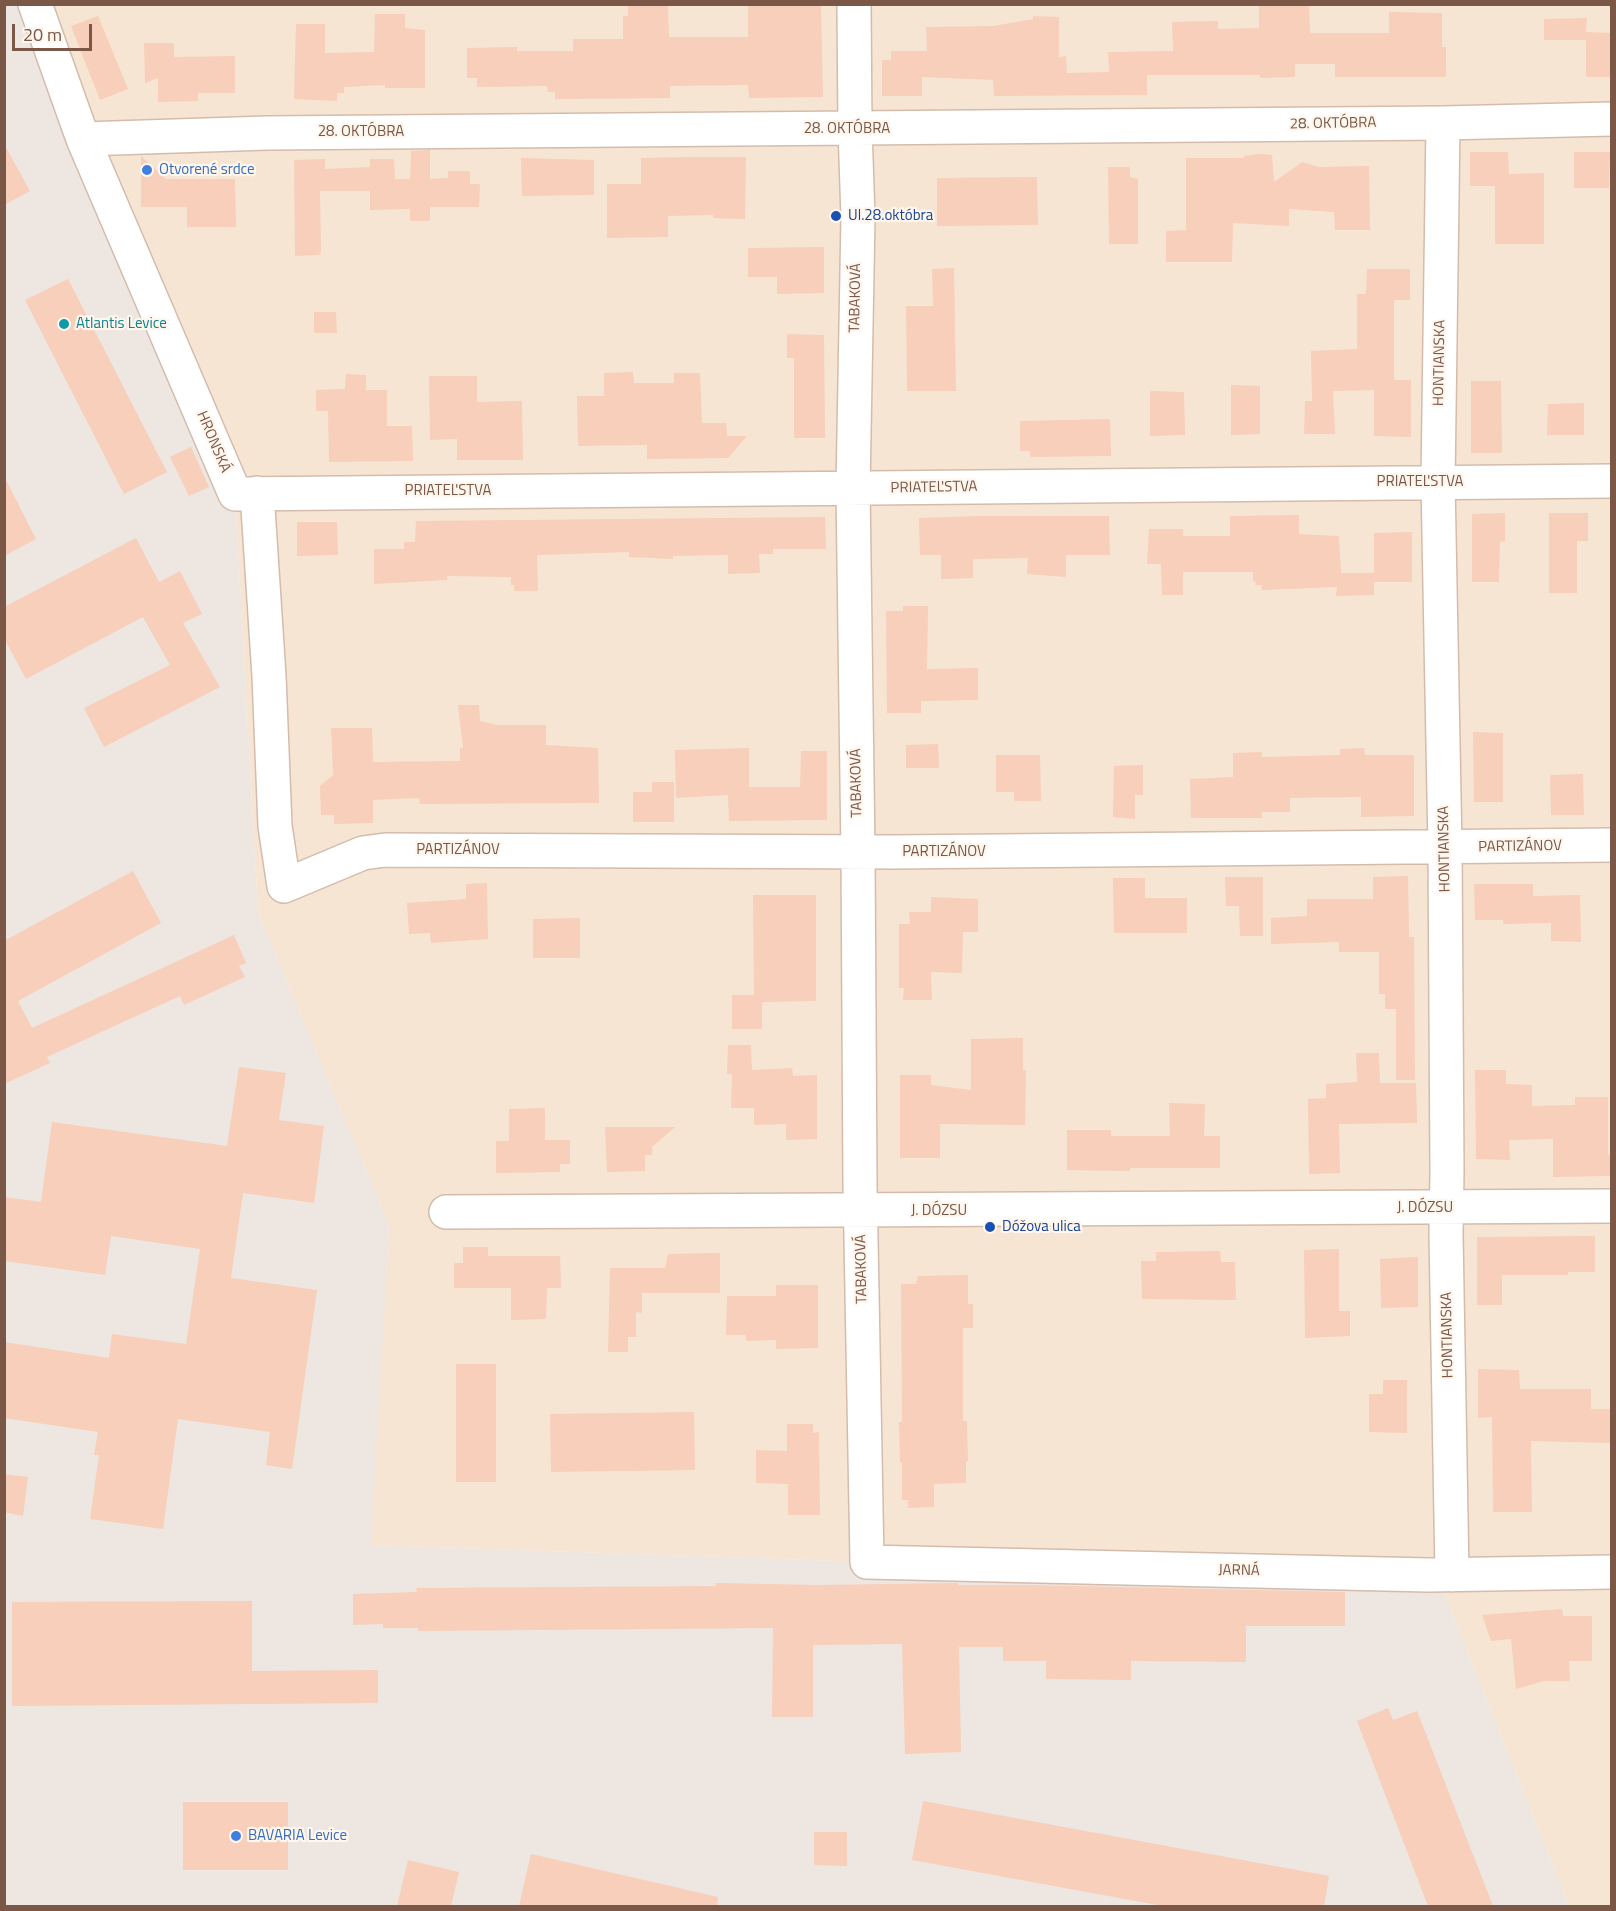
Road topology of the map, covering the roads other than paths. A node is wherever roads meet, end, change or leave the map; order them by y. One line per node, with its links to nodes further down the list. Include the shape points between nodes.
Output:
1 (35, 4): 6 (street, HRONSKÁ)
2 (854, 4): 5 (street, TABAKOVÁ)
3 (1611, 119): 4 (street, 28. OKTÓBRA)
4 (1443, 123): 5 (street, 28. OKTÓBRA); 8 (street, HONTIANSKA)
5 (855, 129): 6 (street, 28. OKTÓBRA, via 267,133); 9 (street, TABAKOVÁ, via 858,217)
6 (83, 140): 10 (street, HRONSKÁ, via 236,494)
7 (1611, 481): 8 (street, PRIATEĽSTVA)
8 (1438, 482): 9 (street, PRIATEĽSTVA); 12 (street, HONTIANSKA)
9 (853, 488): 10 (street, PRIATEĽSTVA); 13 (street, TABAKOVÁ)
10 (257, 493): 13 (street, PARTIZÁNOV, via 275,826 284,886 363,853 385,850)
11 (1611, 845): 12 (street, PARTIZÁNOV)
12 (1445, 848): 13 (street, PARTIZÁNOV); 15 (street, HONTIANSKA)
13 (858, 853): 17 (street, TABAKOVÁ)
14 (1611, 1206): 15 (street, J. DÓZSU)
15 (1446, 1208): 17 (street, J. DÓZSU); 20 (street, HONTIANSKA)
16 (446, 1212): 17 (street, J. DÓZSU)
17 (861, 1212): 18 (street, TABAKOVÁ)
18 (867, 1562): 20 (street, JARNÁ)
19 (1611, 1572): 20 (street, JARNÁ)
20 (1452, 1575)

